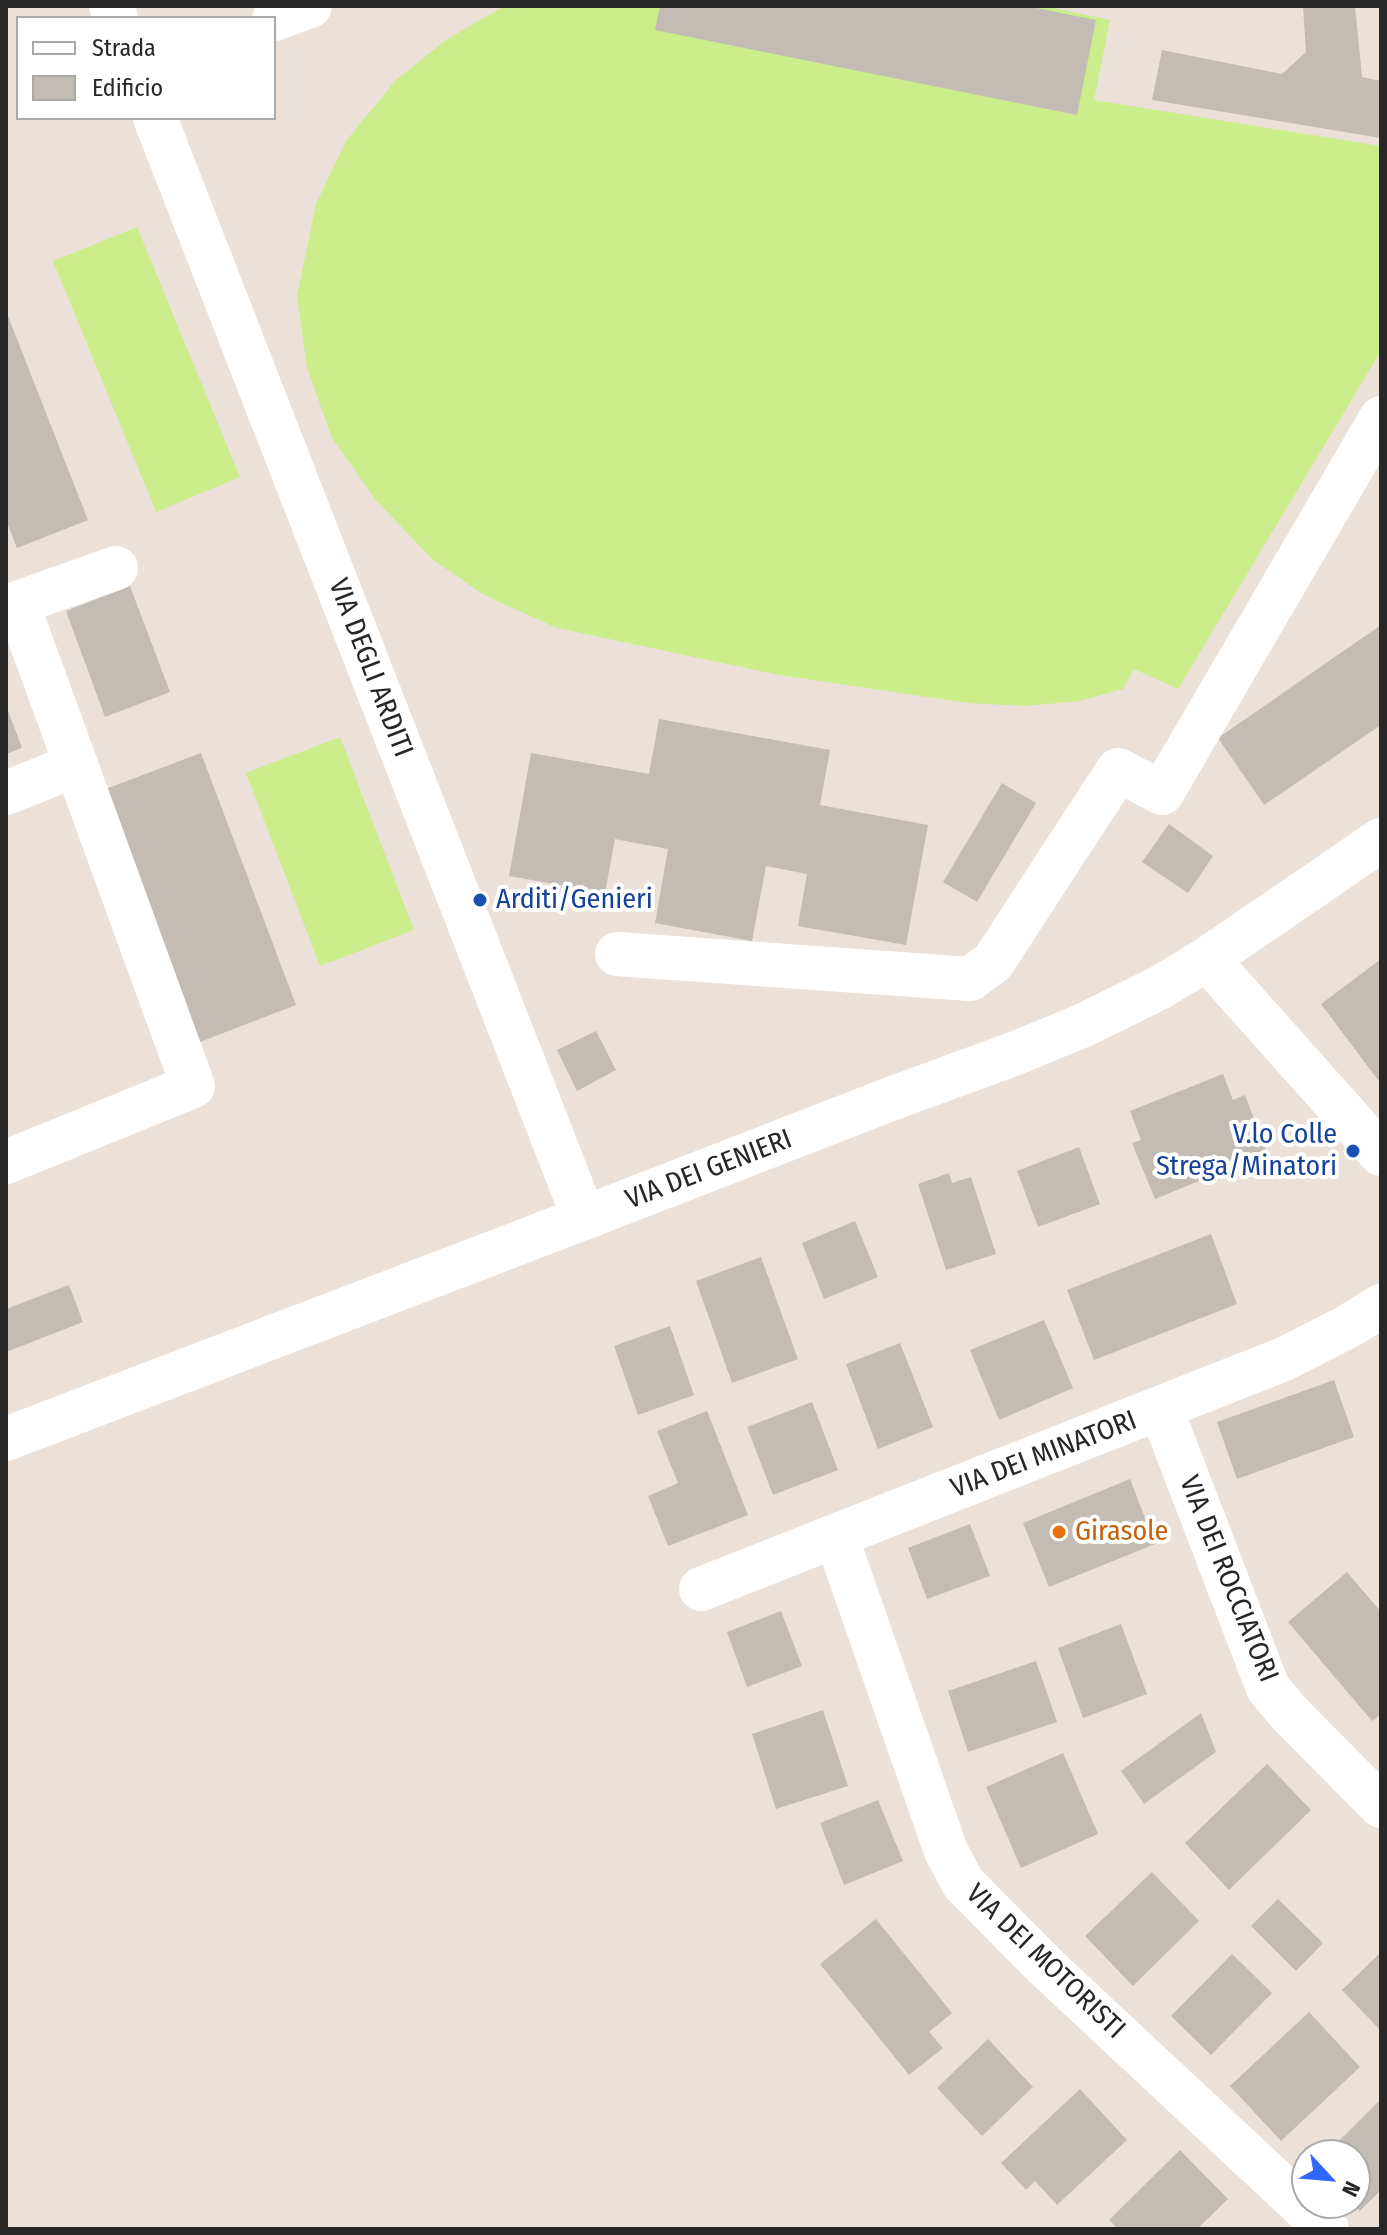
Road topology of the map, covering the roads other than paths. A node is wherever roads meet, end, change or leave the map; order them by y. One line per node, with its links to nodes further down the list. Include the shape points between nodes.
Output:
1 (156, 120): 12 (street, VIA DEGLI ARDITI)
2 (1381, 418): 8 (street, via 1162,793 1118,770 993,962 970,979)
3 (116, 568): 4 (street)
4 (11, 605): 5 (street)
5 (76, 765): 6 (street); 11 (street, via 193,1086)
6 (6, 793)
7 (1381, 840): 9 (street, VIA DEI GENIERI)
8 (617, 954)
9 (1207, 959): 10 (street); 12 (street, VIA DEI GENIERI, via 1084,1025)
10 (1381, 1154)
11 (6, 1162)
12 (584, 1218): 15 (street, VIA DEI GENIERI)
13 (1381, 1306): 14 (street, VIA DEI MINATORI, via 1284,1359)
14 (1161, 1409): 16 (street, VIA DEI MINATORI); 18 (street, VIA DEI ROCCIATORI, via 1268,1688)
15 (6, 1439)
16 (836, 1536): 17 (street, VIA DEI MINATORI); 19 (street, VIA DEI MOTORISTI, via 946,1851 963,1883)
17 (701, 1589)
18 (1381, 1806)
19 (1327, 2229)

